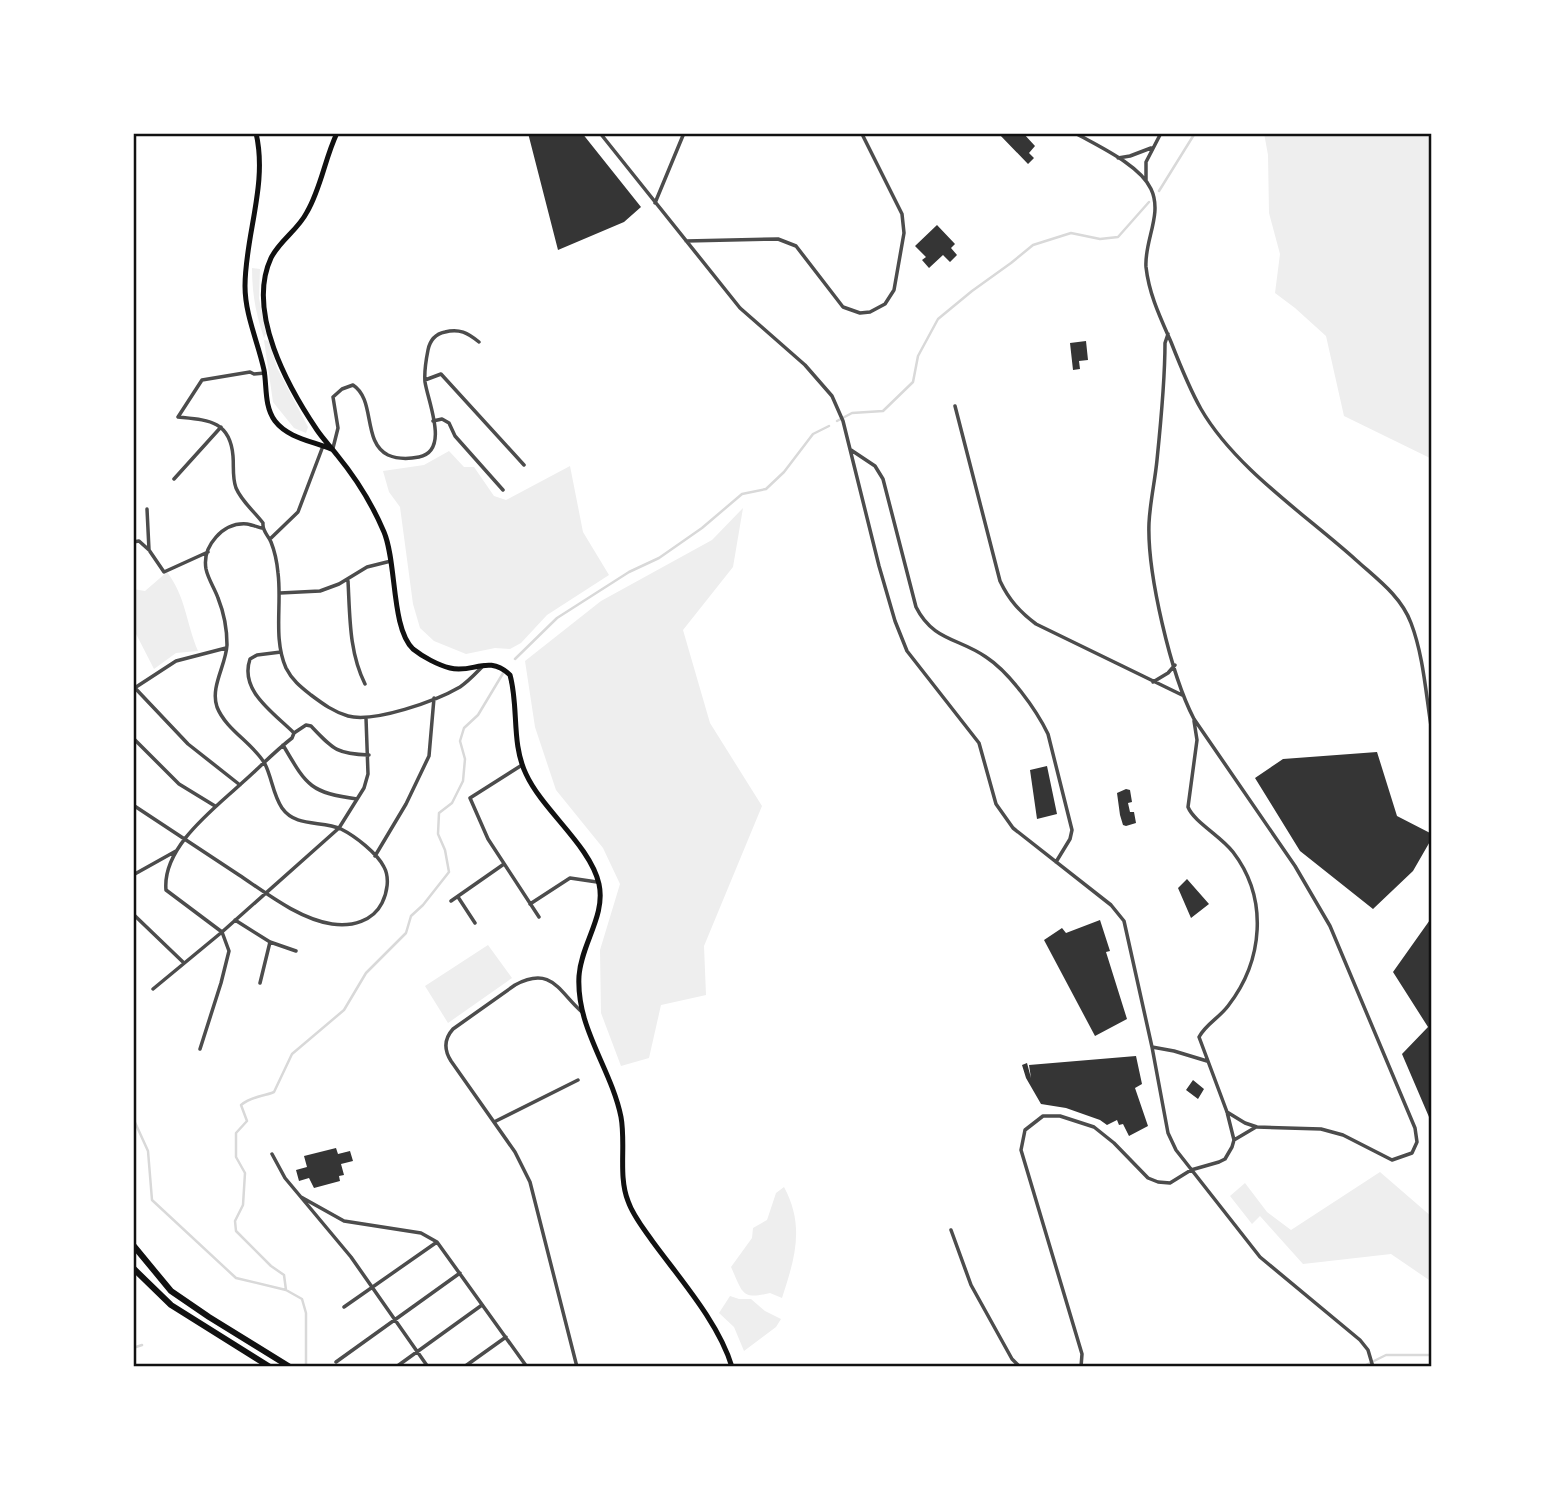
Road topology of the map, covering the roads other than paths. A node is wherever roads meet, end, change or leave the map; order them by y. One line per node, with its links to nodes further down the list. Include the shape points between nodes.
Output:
1 (256, 133): 15 (main road, via 257,191 245,285)
2 (337, 133): 22 (main road, via 306,214 272,256 264,290 272,342 283,373)
3 (600, 133): 11 (street)
4 (684, 133): 11 (street)
5 (1075, 133): 9 (street)
6 (1161, 133): 8 (street)
7 (863, 136): 12 (street, via 902,214 904,233 894,290 878,308 860,313 843,307 796,246 786,241)
8 (1153, 147): 9 (street); 10 (street, via 1146,162)
9 (1117, 158): 10 (street)
10 (1146, 181): 13 (street, via 1155,200 1146,268 1150,294)
11 (655, 202): 12 (street)
12 (685, 241): 21 (street, via 740,308 805,365 832,396)
13 (1168, 334): 38 (street, via 1149,524 1152,565); 46 (street, via 1203,413 1242,460 1395,596 1411,623)
14 (478, 342): 16 (street, via 458,330 437,335 429,344)
15 (265, 373): 19 (street, via 202,380 178,417 212,421); 20 (main road, via 268,406 276,423 292,435)
16 (425, 380): 18 (street); 23 (street, via 441,374)
17 (955, 406): 39 (street, via 1007,595 1036,624)
18 (433, 421): 22 (street, via 436,439 431,452 418,458 389,456 375,440 358,389 346,387 333,397 338,428); 25 (street, via 449,423)
19 (221, 427): 24 (street); 27 (street, via 230,440 237,489 263,523)
20 (323, 446): 22 (main road); 28 (street, via 298,512)
21 (850, 449): 61 (street, via 891,610 907,652 979,743 1004,816); 61 (street, via 875,466 884,479 921,617 938,634 998,666 1043,723 1072,830)
22 (332, 450): 32 (main road, via 380,523)
23 (524, 465)
24 (174, 479)
25 (503, 490)
26 (147, 509): 30 (street)
27 (262, 528): 28 (street); 31 (street, via 247,524 225,529)
28 (270, 539): 34 (street)
29 (133, 542): 30 (street, via 139,541)
30 (149, 550): 31 (street, via 164,572)
31 (208, 552): 35 (street, via 206,568 224,615)
32 (393, 561): 33 (street, via 367,567); 37 (main road, via 401,627 410,645 451,669)
33 (348, 579): 34 (street, via 314,593); 40 (street, via 352,652)
34 (280, 593): 36 (street)
35 (227, 648): 41 (street, via 176,661); 51 (street, via 215,696 217,707)
36 (281, 652): 44 (street, via 295,683 335,712); 47 (street, via 250,659 248,678 256,696)
37 (484, 665): 43 (street, via 465,683); 52 (main road, via 510,675)
38 (1175, 666): 39 (street); 42 (street)
39 (1153, 682): 42 (street)
40 (365, 684)
41 (134, 688): 53 (street, via 188,744)
42 (1182, 696): 45 (street)
43 (434, 698): 44 (street); 60 (street, via 429,756)
44 (366, 718): 50 (street)
45 (1194, 719): 82 (street, via 1197,740 1188,807 1241,864 1258,923 1255,954 1239,991 1199,1037); 86 (street, via 1324,914 1417,1142 1412,1153 1392,1160 1321,1129)
46 (1432, 732)
47 (294, 733): 49 (street); 50 (street, via 312,726 333,749)
48 (133, 738): 56 (street, via 179,784)
49 (283, 745): 51 (street); 54 (street, via 307,783 320,792)
50 (369, 755): 54 (street, via 368,774)
51 (264, 763): 53 (street); 57 (street, via 288,815)
52 (522, 765): 62 (street, via 470,798); 64 (main road, via 594,868)
53 (240, 785): 56 (street)
54 (357, 799): 57 (street)
55 (133, 804): 58 (street)
56 (215, 806): 58 (street)
57 (339, 828): 60 (street); 65 (street)
58 (184, 839): 59 (street); 65 (street)
59 (178, 850): 63 (street); 73 (street, via 168,867 166,890)
60 (375, 856): 65 (street, via 385,868 386,893 374,915 361,922 332,924)
61 (1056, 862): 80 (street, via 1124,920)
62 (504, 864): 66 (street); 68 (street)
63 (133, 875)
64 (599, 882): 68 (street, via 570,878); 79 (main road, via 600,904 579,975)
65 (265, 894): 71 (street)
66 (458, 897): 67 (street); 72 (street)
67 (451, 901)
68 (530, 904): 70 (street)
69 (133, 914): 76 (street)
70 (538, 917)
71 (235, 920): 73 (street); 74 (street)
72 (475, 923)
73 (222, 932): 76 (street); 81 (street, via 229,951)
74 (270, 942): 75 (street); 77 (street)
75 (296, 951)
76 (184, 963): 78 (street)
77 (260, 983)
78 (153, 989)
79 (582, 1012): 85 (street, via 555,983 533,979 515,985 453,1029 446,1042 448,1056); 110 (main road, via 621,1115 627,1199 720,1337)
80 (1152, 1047): 82 (street); 89 (street, via 1168,1133)
81 (200, 1049)
82 (1207, 1061): 84 (street)
83 (578, 1080): 85 (street)
84 (1227, 1112): 86 (street); 87 (street)
85 (494, 1122): 109 (street, via 530,1182)
86 (1257, 1127): 87 (street)
87 (1234, 1140): 89 (street, via 1224,1159)
88 (272, 1154): 90 (street)
89 (1191, 1170): 112 (street, via 1170,1182 1158,1182 1094,1127 1060,1116 1043,1116 1029,1125 1021,1150 1082,1354); 113 (street, via 1260,1257 1360,1340)
90 (301, 1197): 92 (street, via 344,1221 421,1233); 96 (street)
91 (951, 1230): 111 (street, via 971,1285)
92 (437, 1242): 95 (street); 96 (street)
93 (133, 1245): 104 (highway, via 172,1291)
94 (133, 1268): 103 (highway, via 171,1306)
95 (460, 1273): 97 (street); 99 (street)
96 (372, 1287): 98 (street); 99 (street)
97 (483, 1305): 100 (street); 101 (street)
98 (344, 1307)
99 (394, 1320): 101 (street); 102 (street)
100 (506, 1337): 107 (street); 108 (street)
101 (417, 1352): 105 (street); 106 (street)
102 (336, 1362)
103 (270, 1367)
104 (290, 1367)
105 (396, 1367)
106 (428, 1367)
107 (464, 1367)
108 (527, 1367)
109 (577, 1367)
110 (732, 1367)
111 (1020, 1367)
112 (1081, 1367)
113 (1373, 1367)

